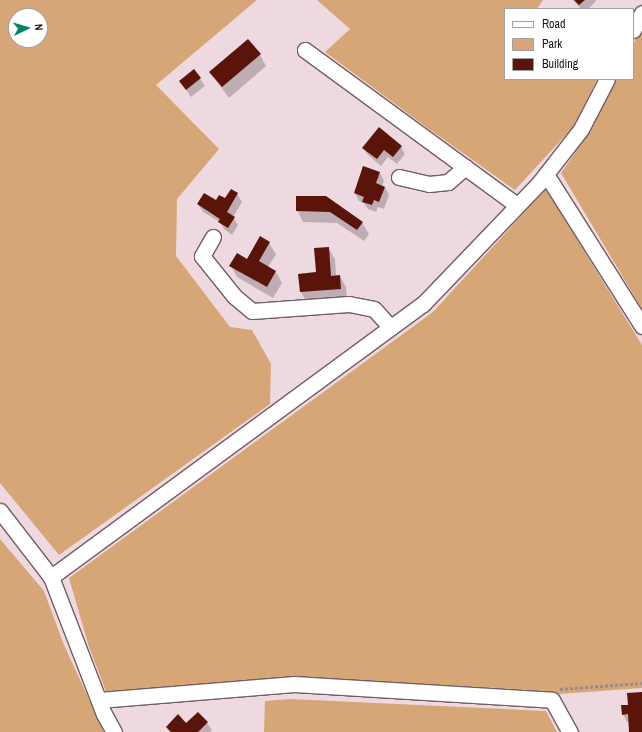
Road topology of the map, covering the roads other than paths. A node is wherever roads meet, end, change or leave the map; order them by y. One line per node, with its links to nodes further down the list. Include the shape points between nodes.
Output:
1 (642, 13): 2 (street)
2 (634, 28)
3 (306, 50): 5 (street)
4 (606, 80): 6 (street, via 581,129)
5 (465, 166): 7 (street, via 448,182 429,184); 8 (street)
6 (546, 174): 8 (street); 10 (street)
7 (400, 177)
8 (517, 205): 11 (street, via 422,304)
9 (213, 237): 11 (street, via 202,256 234,296 252,312 349,304 374,309)
10 (642, 326)
11 (390, 327): 13 (street)
12 (0, 510): 13 (street)
13 (51, 577): 14 (street)
14 (100, 700): 15 (street); 16 (street, via 294,684 552,700)
15 (114, 732)
16 (570, 732)

